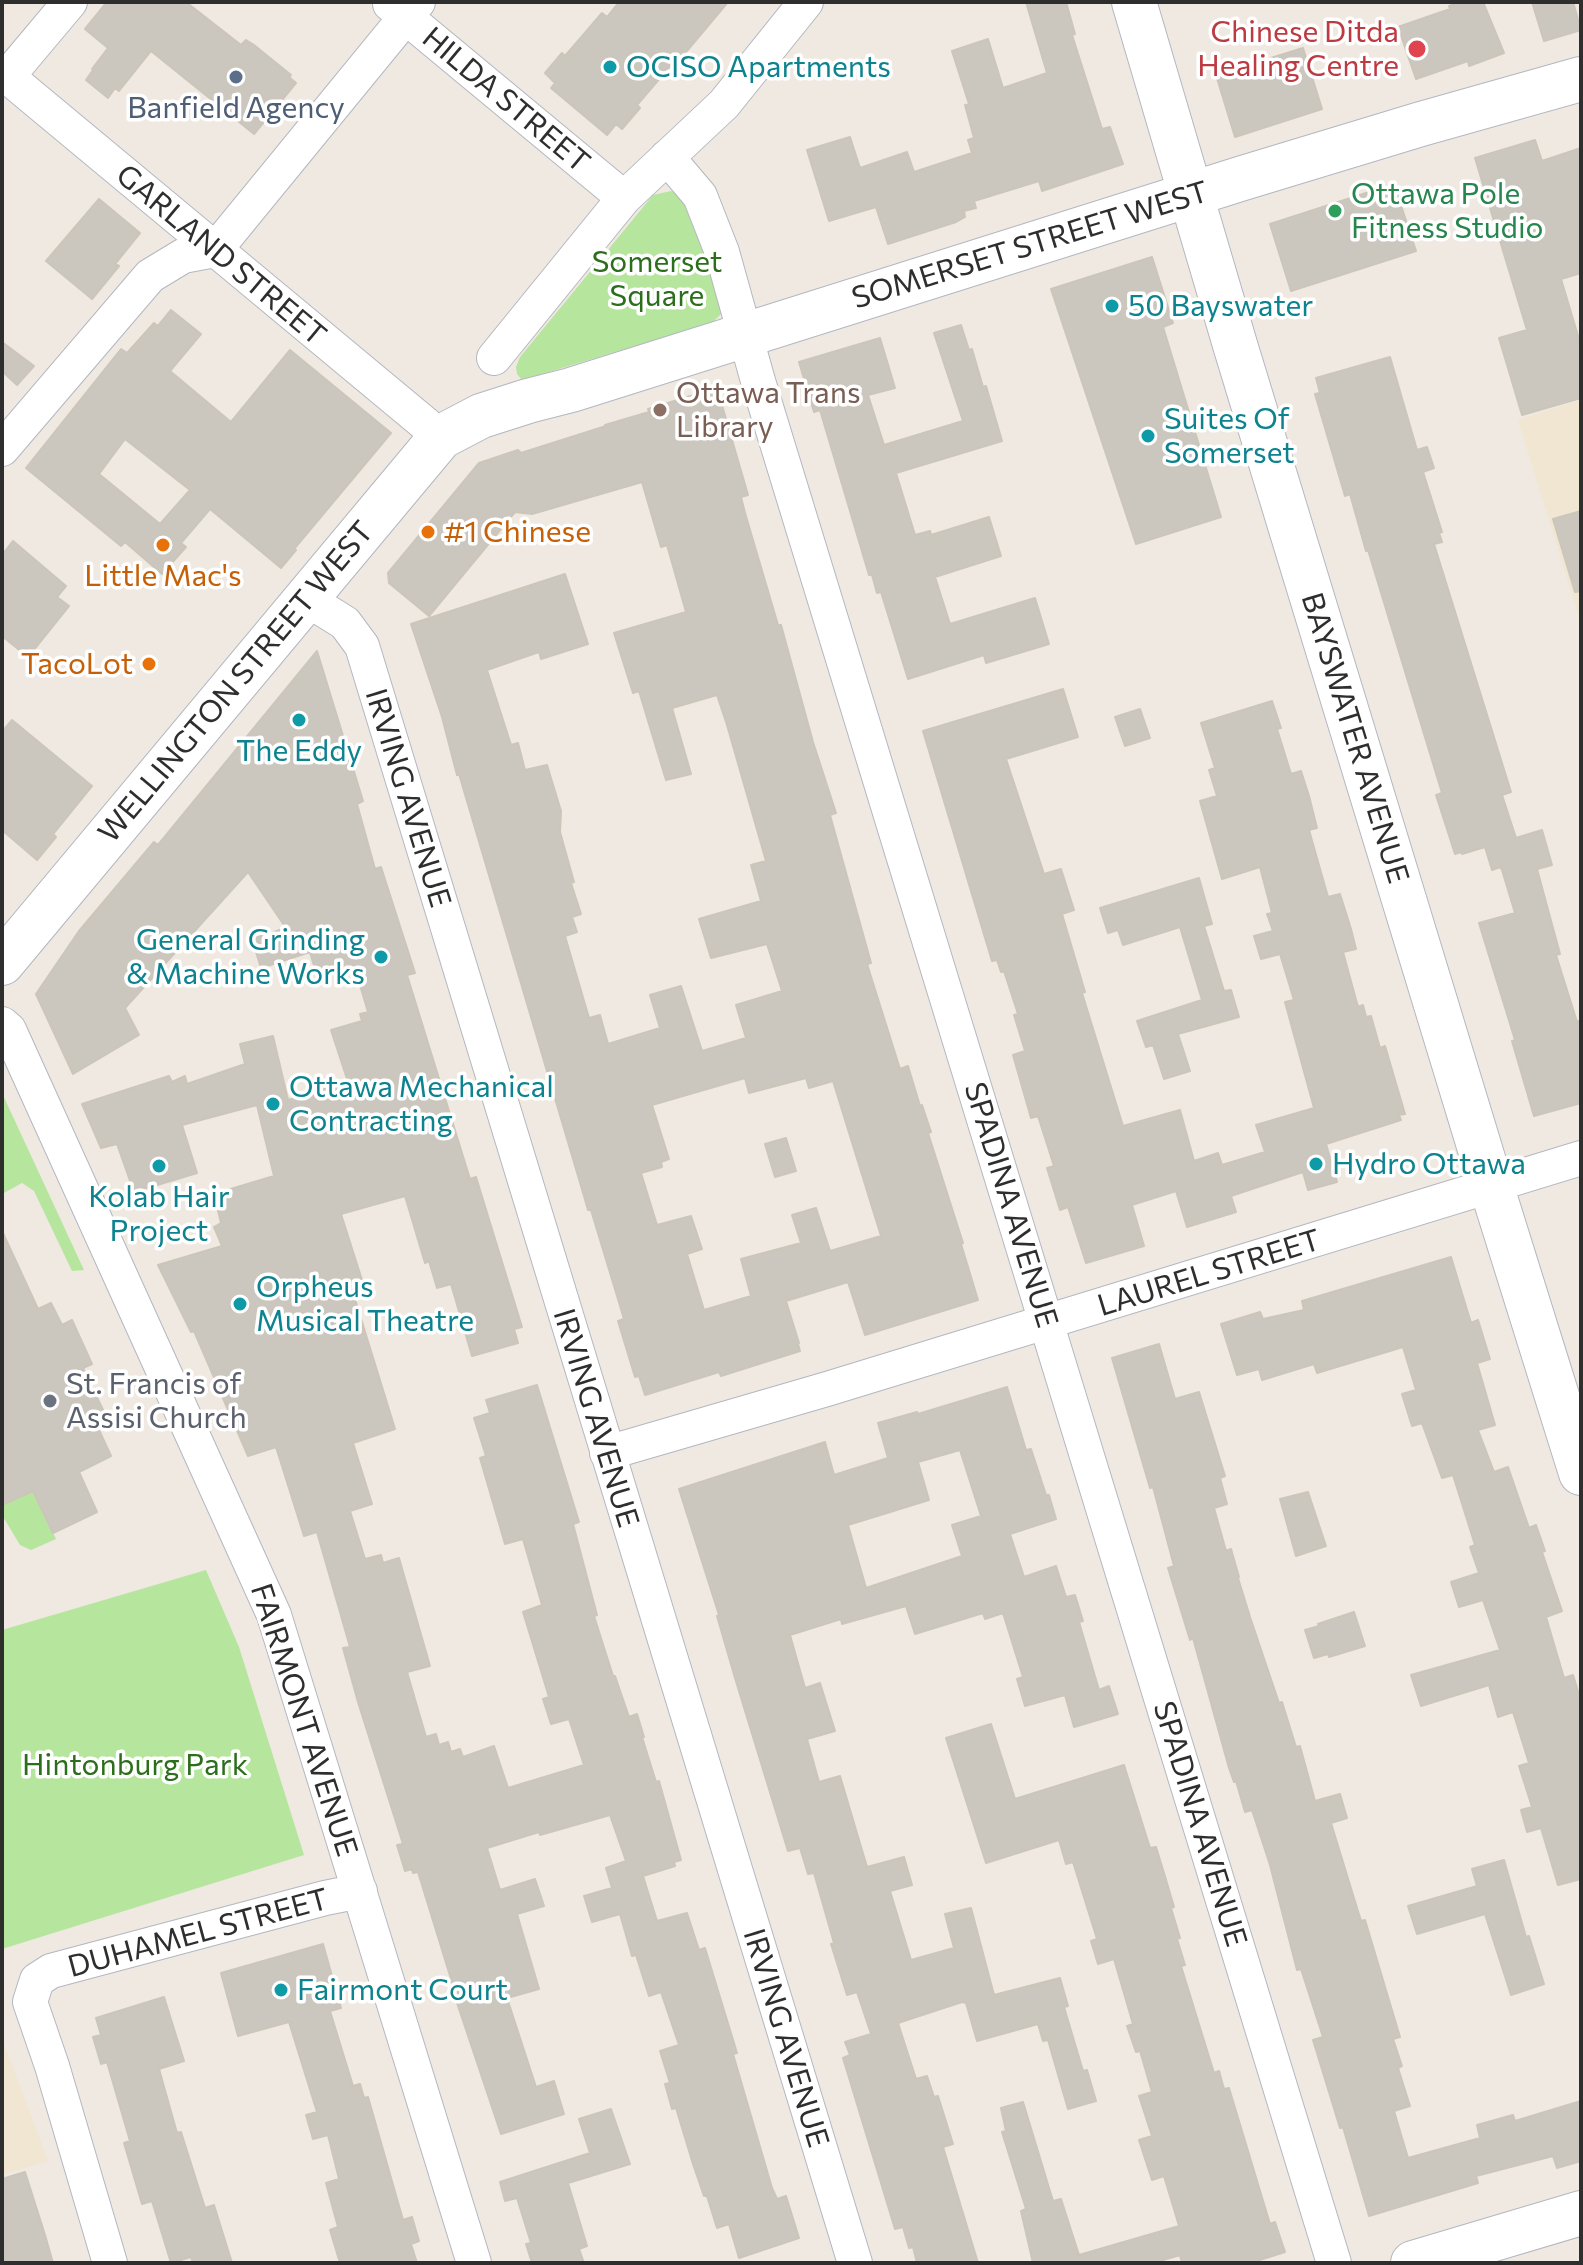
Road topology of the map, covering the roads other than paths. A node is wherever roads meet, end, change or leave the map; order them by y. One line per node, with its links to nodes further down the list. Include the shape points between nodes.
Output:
1 (70, 2): 5 (street)
2 (806, 2): 7 (street, via 724,104)
3 (1134, 2): 8 (main road, BAYSWATER AVENUE)
4 (404, 7): 9 (street, HILDA STREET, via 470,71); 10 (street)
5 (5, 75): 10 (street, GARLAND STREET)
6 (1581, 79): 8 (main road, SOMERSET STREET WEST)
7 (667, 157): 9 (street); 11 (street, SPADINA AVENUE, via 702,200)
8 (1192, 194): 11 (main road, SOMERSET STREET WEST); 20 (main road, BAYSWATER AVENUE)
9 (624, 198): 12 (street)
10 (215, 250): 14 (street, GARLAND STREET); 15 (street, via 183,256 150,276)
11 (744, 335): 13 (main road, SOMERSET STREET WEST); 21 (street, SPADINA AVENUE)
12 (494, 358)
13 (481, 416): 14 (main road, WELLINGTON STREET WEST)
14 (441, 437): 16 (main road, WELLINGTON STREET WEST)
15 (2, 449)
16 (305, 598): 17 (main road, WELLINGTON STREET WEST); 22 (street, IRVING AVENUE, via 345,623 362,646)
17 (2, 963)
18 (2, 1024): 24 (street, FAIRMONT AVENUE, via 274,1615)
19 (1581, 1158): 20 (street, LAUREL STREET)
20 (1491, 1185): 21 (street, LAUREL STREET); 23 (main road, BAYSWATER AVENUE)
21 (1047, 1322): 22 (street, LAUREL STREET); 29 (street, SPADINA AVENUE)
22 (607, 1453): 28 (street, IRVING AVENUE)
23 (1581, 1473)
24 (360, 1891): 26 (street, DUHAMEL STREET, via 51,1971 37,1980 30,2002); 27 (street, FAIRMONT AVENUE)
25 (1581, 2213): 30 (main road)
26 (110, 2263)
27 (474, 2263)
28 (855, 2263)
29 (1334, 2263)
30 (1413, 2263)

